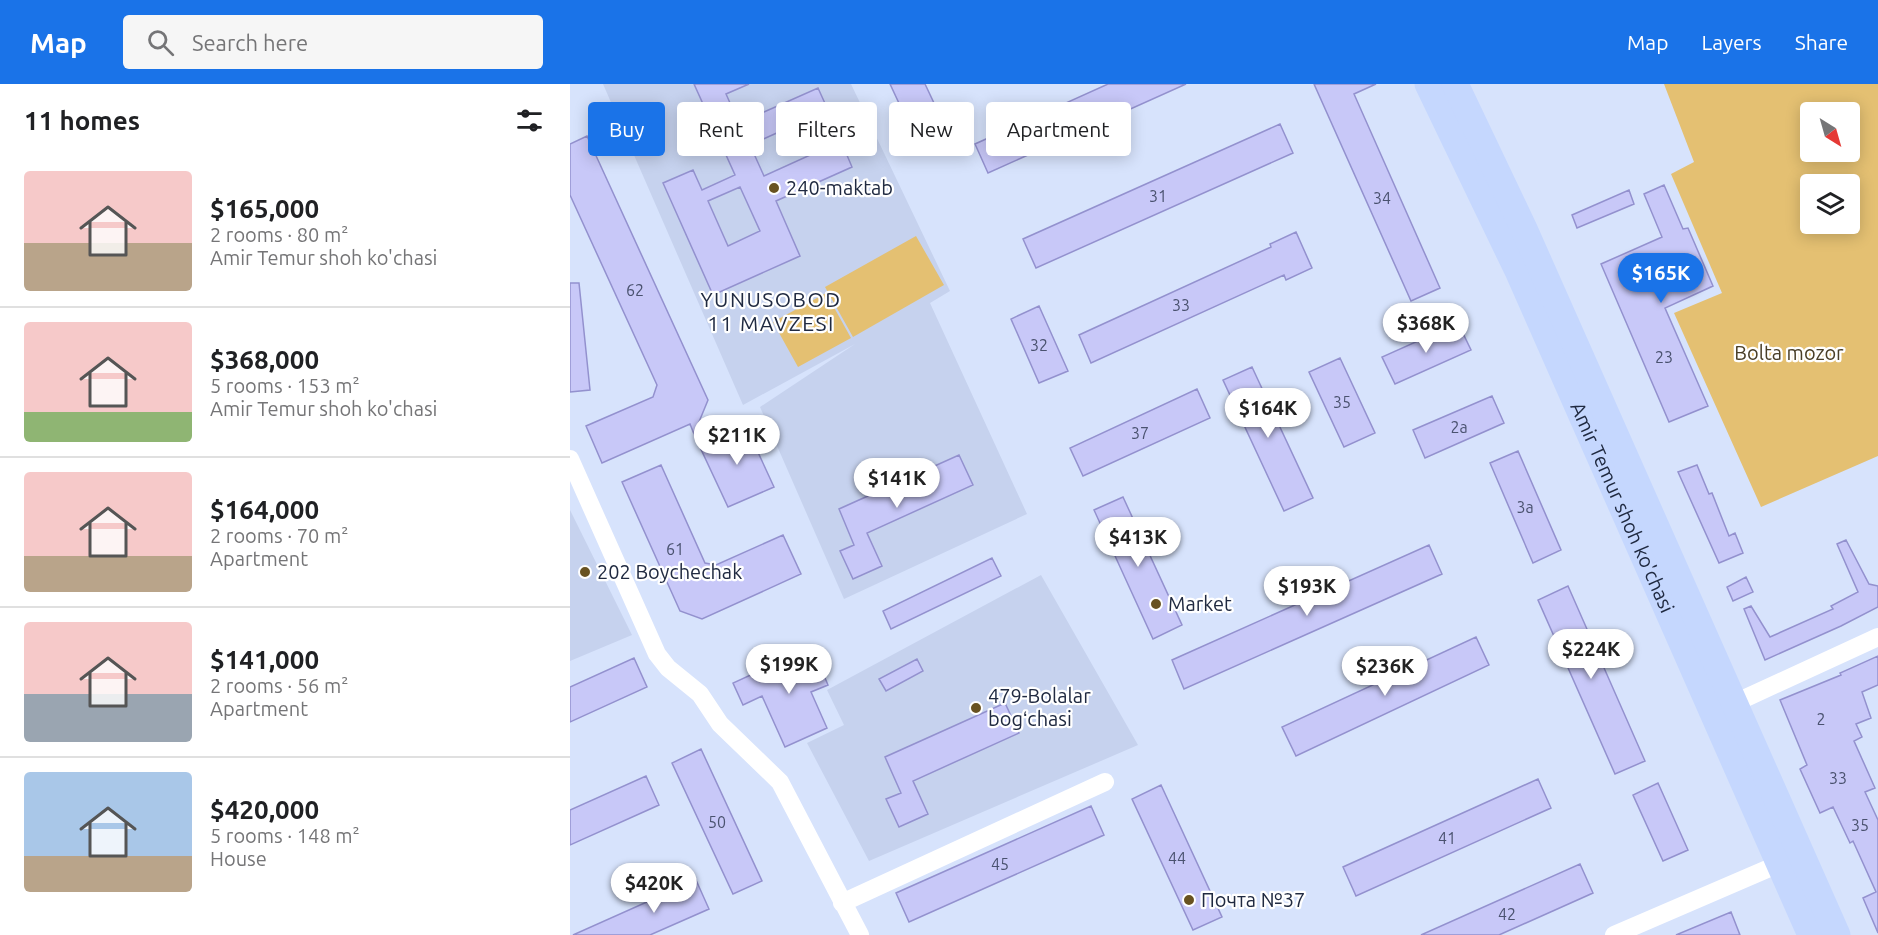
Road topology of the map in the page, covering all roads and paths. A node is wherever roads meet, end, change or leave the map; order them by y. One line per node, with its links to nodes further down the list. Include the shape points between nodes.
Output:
1 (1428, 84): 5 (main road, Amir Temur shoh ko'chasi)
2 (1455, 84): 5 (main road, Amir Temur shoh ko'chasi, via 1524,229)
3 (570, 459): 8 (street, via 657,654 700,694 720,724 780,782)
4 (1878, 637): 5 (street)
5 (1724, 708): 7 (main road, Amir Temur shoh ko'chasi)
6 (1105, 782): 8 (street)
7 (1790, 859): 10 (street); 11 (main road, Amir Temur shoh ko'chasi); 12 (main road, Amir Temur shoh ko'chasi)
8 (843, 903): 9 (street)
9 (860, 935)
10 (1614, 935)
11 (1811, 935)
12 (1837, 935)

